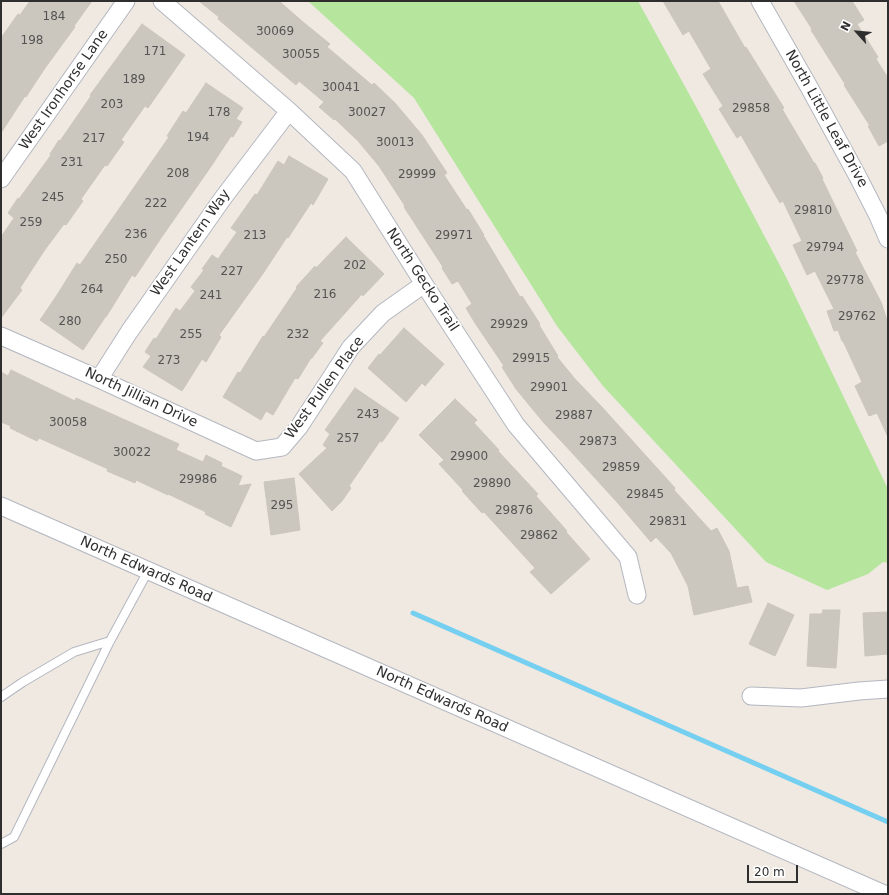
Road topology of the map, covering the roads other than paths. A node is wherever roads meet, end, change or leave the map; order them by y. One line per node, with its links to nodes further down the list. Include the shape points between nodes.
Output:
1 (126, 1): 5 (street, West Ironhorse Lane)
2 (162, 1): 4 (street, North Gecko Trail)
3 (760, 1): 6 (street, North Little Leaf Drive)
4 (289, 111): 8 (street, North Gecko Trail, via 353,171); 10 (street, West Lantern Way, via 223,198)
5 (1, 180)
6 (883, 214): 7 (street, North Little Leaf Drive)
7 (888, 239)
8 (424, 284): 11 (street, West Pullen Place, via 382,313 351,347 299,427); 14 (street, North Gecko Trail, via 516,425 628,557)
9 (1, 336): 10 (street, North Jillian Drive)
10 (99, 378): 11 (street, North Jillian Drive, via 256,451)
11 (282, 447)
12 (1, 506): 13 (street, North Edwards Road)
13 (148, 571): 15 (lane); 20 (street, North Edwards Road)
14 (637, 595)
15 (110, 641): 18 (lane, via 74,652); 19 (lane, via 14,836)
16 (888, 689): 17 (street, via 801,698)
17 (751, 696)
18 (1, 697)
19 (1, 844)
20 (884, 894)

